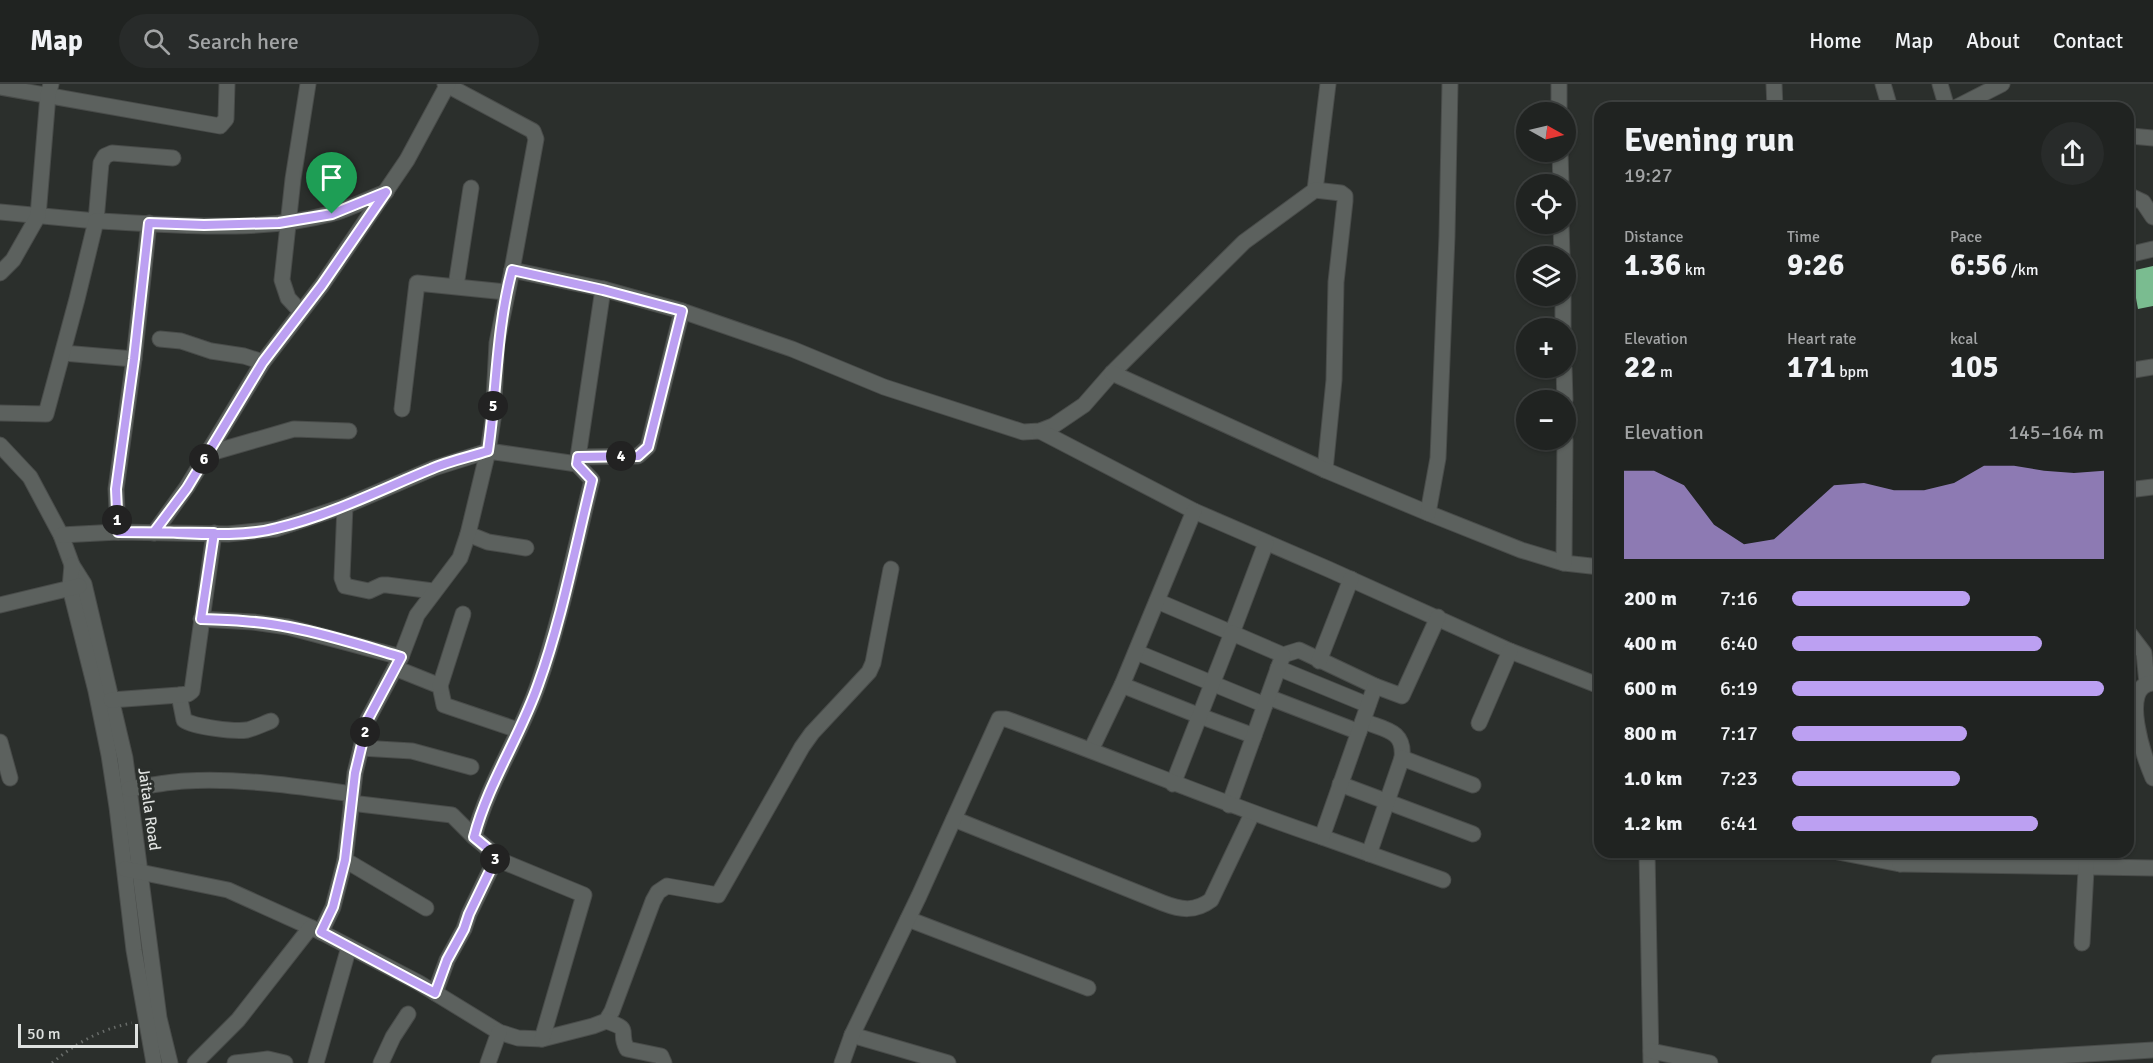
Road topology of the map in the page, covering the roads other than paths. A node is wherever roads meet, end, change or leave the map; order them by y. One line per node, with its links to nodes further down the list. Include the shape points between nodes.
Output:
1 (227, 84): 12 (street, via 226,119 220,126)
2 (308, 84): 29 (street)
3 (447, 84): 23 (street); 33 (street, via 533,131 536,139)
4 (1329, 84): 22 (street)
5 (1449, 84): 61 (street, via 1438,458)
6 (1559, 84): 13 (street)
7 (1774, 84): 14 (street)
8 (1883, 84): 15 (street)
9 (1940, 84): 16 (street)
10 (2002, 84): 17 (street)
11 (0, 87): 12 (street)
12 (49, 89): 26 (street)
13 (1559, 102)
14 (1775, 102)
15 (1888, 102)
16 (1945, 102)
17 (1967, 102)
18 (2134, 136): 19 (street)
19 (2153, 138)
20 (173, 158): 28 (street, via 112,153 105,156 101,163)
21 (471, 188): 35 (street)
22 (1315, 190): 46 (street, via 1245,242); 56 (street, via 1345,196)
23 (386, 192): 29 (street, via 332,214); 39 (street)
24 (2134, 198): 27 (street, via 2144,202)
25 (0, 212): 26 (street)
26 (38, 216): 28 (street); 34 (street, via 13,260)
27 (2153, 217)
28 (96, 221): 30 (street); 41 (street)
29 (290, 221): 30 (street); 39 (street, via 282,280 288,298)
30 (149, 223): 42 (street)
31 (2153, 249): 32 (street)
32 (2134, 254)
33 (512, 270): 36 (street); 37 (street)
34 (0, 273)
35 (456, 286): 37 (street); 47 (street, via 417,283)
36 (603, 290): 38 (street); 55 (street)
37 (506, 292): 53 (street, via 497,343)
38 (682, 311): 50 (street, via 884,387 1023,432); 55 (street, via 648,447 638,456)
39 (302, 312): 43 (street)
40 (160, 339): 43 (street)
41 (63, 353): 42 (street); 48 (street, via 46,414)
42 (134, 359): 62 (street, via 116,489)
43 (263, 362): 54 (street)
44 (2153, 367): 45 (street)
45 (2134, 370)
46 (1112, 373): 50 (street, via 1084,405); 56 (street)
47 (402, 409)
48 (0, 413)
49 (349, 431): 54 (street, via 294,429)
50 (1040, 431): 60 (street)
51 (0, 446): 66 (street, Jaitala Road, via 30,477)
52 (1565, 450): 69 (street)
53 (488, 451): 55 (street); 59 (street, via 434,468); 65 (street)
54 (207, 454): 63 (street)
55 (578, 461): 101 (street, via 592,480 538,686)
56 (1325, 470): 61 (street)
57 (2153, 488): 58 (street)
58 (2134, 490)
59 (345, 506): 64 (street, via 276,529); 74 (street, via 345,586 369,591 382,585)
60 (1194, 511): 67 (street); 75 (street)
61 (1428, 513): 69 (street)
62 (118, 532): 63 (street); 66 (street)
63 (154, 532): 64 (street)
64 (214, 533): 79 (street)
65 (468, 534): 68 (street, via 488,542); 74 (street, via 460,558)
66 (61, 535): 73 (street, Jaitala Road)
67 (1266, 543): 72 (street); 80 (street)
68 (526, 548)
69 (1564, 563): 70 (street)
70 (1594, 566)
71 (891, 569): 141 (street, via 869,672 802,747 717,895 667,886 658,892)
72 (1352, 579): 78 (street); 84 (street)
73 (77, 586): 76 (street); 94 (street, Jaitala Road); 130 (street, Jaitala Road, via 109,755)
74 (434, 591): 85 (street, via 417,615)
75 (1157, 601): 80 (street); 83 (street)
76 (0, 605)
77 (463, 614): 91 (street)
78 (1438, 618): 82 (street); 92 (street, via 1402,696)
79 (201, 619): 85 (street, via 288,627 351,642); 93 (street, via 192,691)
80 (1232, 633): 86 (street); 89 (street)
81 (2134, 640): 87 (street, via 2144,653)
82 (1510, 651): 90 (street); 99 (street)
83 (1136, 652): 88 (street); 89 (street)
84 (1319, 661): 86 (street, via 1299,650); 92 (street)
85 (398, 662): 91 (street); 104 (street, via 368,719)
86 (1280, 662): 95 (street); 96 (street)
87 (2150, 683): 109 (street, via 2138,690 2136,698 2137,727)
88 (1122, 684): 97 (street); 105 (street)
89 (1213, 684): 95 (street); 97 (street)
90 (1594, 684)
91 (440, 686): 101 (street, via 444,705)
92 (1375, 686): 96 (street)
93 (179, 695): 94 (street); 98 (street, via 184,720 192,724 238,731)
94 (111, 700): 113 (street, Jaitala Road)
95 (1266, 701): 100 (street); 102 (street)
96 (1368, 705): 100 (street)
97 (1200, 716): 102 (street); 110 (street)
98 (271, 721)
99 (1479, 723)
100 (1361, 726): 106 (street, via 1396,734 1401,740); 111 (street)
101 (518, 730): 120 (street)
102 (1254, 736): 116 (street)
103 (0, 742): 108 (street)
104 (361, 748): 107 (street, via 412,751); 114 (street)
105 (1091, 750): 110 (street); 118 (street, via 999,719)
106 (1402, 758): 112 (street); 115 (street)
107 (471, 767)
108 (10, 778)
109 (2153, 778)
110 (1173, 784): 116 (street)
111 (1340, 784): 115 (street); 121 (street)
112 (1473, 785)
113 (129, 789): 114 (street, via 182,781 267,782); 131 (street, Jaitala Road)
114 (352, 799): 120 (street, via 452,815); 128 (street)
115 (1388, 802): 119 (street); 122 (street)
116 (1229, 805): 117 (street)
117 (1252, 814): 118 (street, via 1211,900 1191,909 1163,903); 121 (street)
118 (954, 819): 134 (street)
119 (1473, 834)
120 (474, 837): 123 (street)
121 (1323, 837): 122 (street)
122 (1369, 855): 132 (street)
123 (497, 856): 139 (street); 144 (street, via 584,895)
124 (1647, 858): 146 (street)
125 (1900, 858): 126 (street)
126 (1989, 859): 127 (street)
127 (2086, 859): 129 (street); 136 (street)
128 (345, 860): 133 (street); 135 (street, via 333,907)
129 (2153, 868)
130 (125, 869): 131 (street); 148 (street, Jaitala Road, via 134,950)
131 (141, 873): 135 (street, via 228,890); 149 (street, Jaitala Road, via 159,1018)
132 (1443, 880)
133 (426, 908)
134 (908, 919): 138 (street); 143 (street)
135 (315, 930): 137 (street); 150 (street, via 238,1020)
136 (2082, 943)
137 (349, 947): 139 (street); 153 (street)
138 (1088, 988)
139 (435, 993): 142 (street)
140 (408, 1014): 154 (street)
141 (606, 1021): 144 (street); 156 (street, via 620,1026 627,1049 662,1056)
142 (499, 1032): 144 (street); 155 (street)
143 (852, 1035): 157 (street); 158 (street)
144 (542, 1039)
145 (2153, 1050): 147 (street)
146 (1651, 1057): 159 (street)
147 (1971, 1062): 160 (street)
148 (154, 1063)
149 (170, 1063)
150 (195, 1063)
151 (235, 1063): 152 (street, via 268,1059)
152 (285, 1063)
153 (316, 1063)
154 (381, 1063)
155 (488, 1063)
156 (664, 1063)
157 (842, 1063)
158 (948, 1063)
159 (1710, 1063)
160 (1939, 1063)

